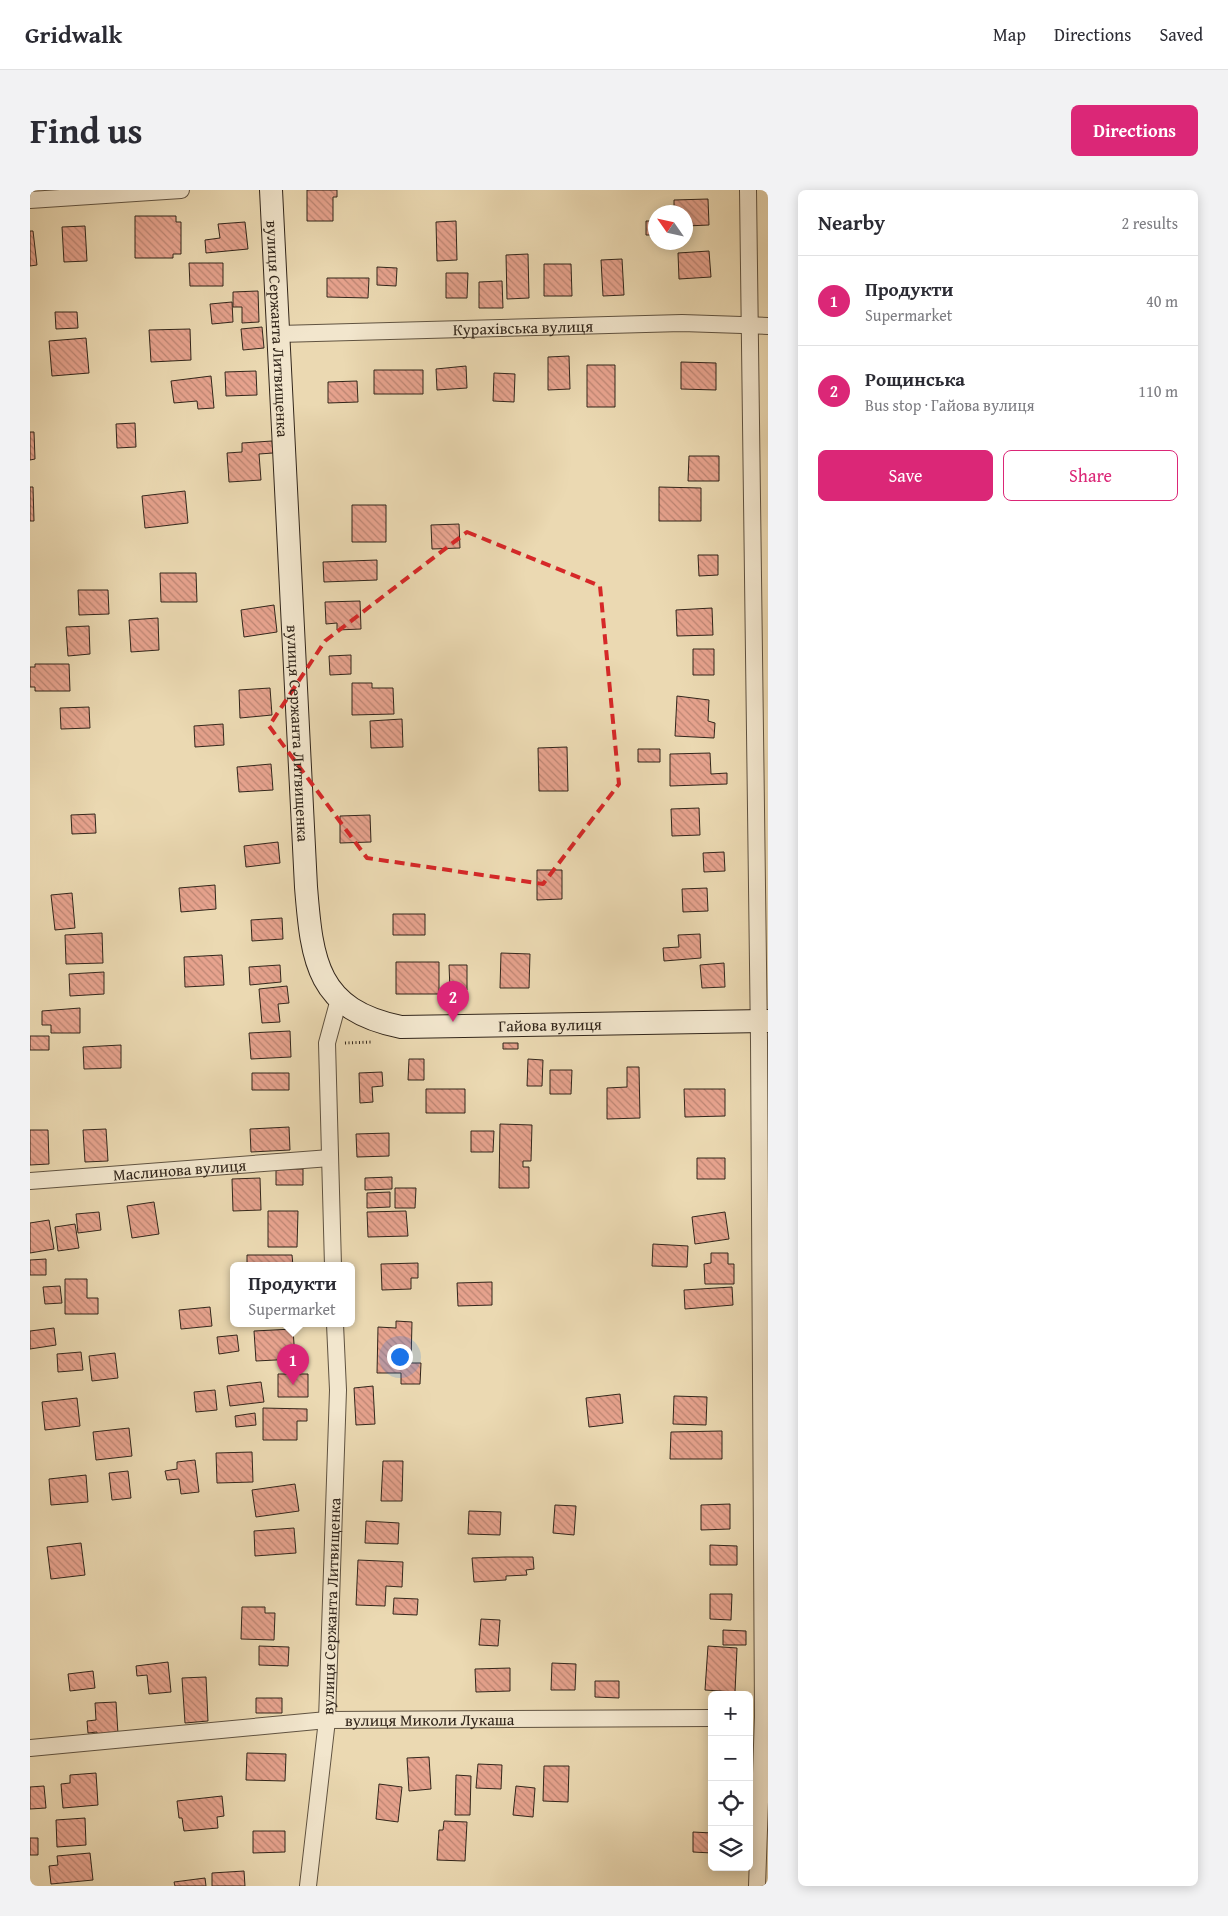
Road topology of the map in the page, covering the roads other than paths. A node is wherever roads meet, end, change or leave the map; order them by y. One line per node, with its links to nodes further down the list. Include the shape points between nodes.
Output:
1 (181, 190): 4 (street)
2 (271, 190): 8 (main road, вулиця Сержанта Литвищенка)
3 (748, 190): 6 (street)
4 (63, 194): 5 (street)
5 (30, 200)
6 (749, 326): 7 (street, Курахівська вулиця); 8 (street, Курахівська вулиця, via 682,323); 10 (street)
7 (768, 326)
8 (278, 334): 9 (main road, вулиця Сержанта Литвищенка, via 310,936 320,971)
9 (339, 999): 10 (main road, Гайова вулиця, via 355,1013 401,1027); 11 (street, via 327,1043)
10 (763, 1021): 15 (street)
11 (330, 1158): 12 (street, Маслинова вулиця); 13 (street)
12 (30, 1181)
13 (333, 1262)
14 (335, 1327): 17 (street, вулиця Сержанта Литвищенка, via 338,1390)
15 (760, 1717): 20 (street)
16 (708, 1718): 17 (street, вулиця Миколи Лукаша)
17 (327, 1720): 18 (street, вулиця Миколи Лукаша); 19 (street, вулиця Сержанта Литвищенка)
18 (30, 1748)
19 (308, 1886)
20 (757, 1886)

